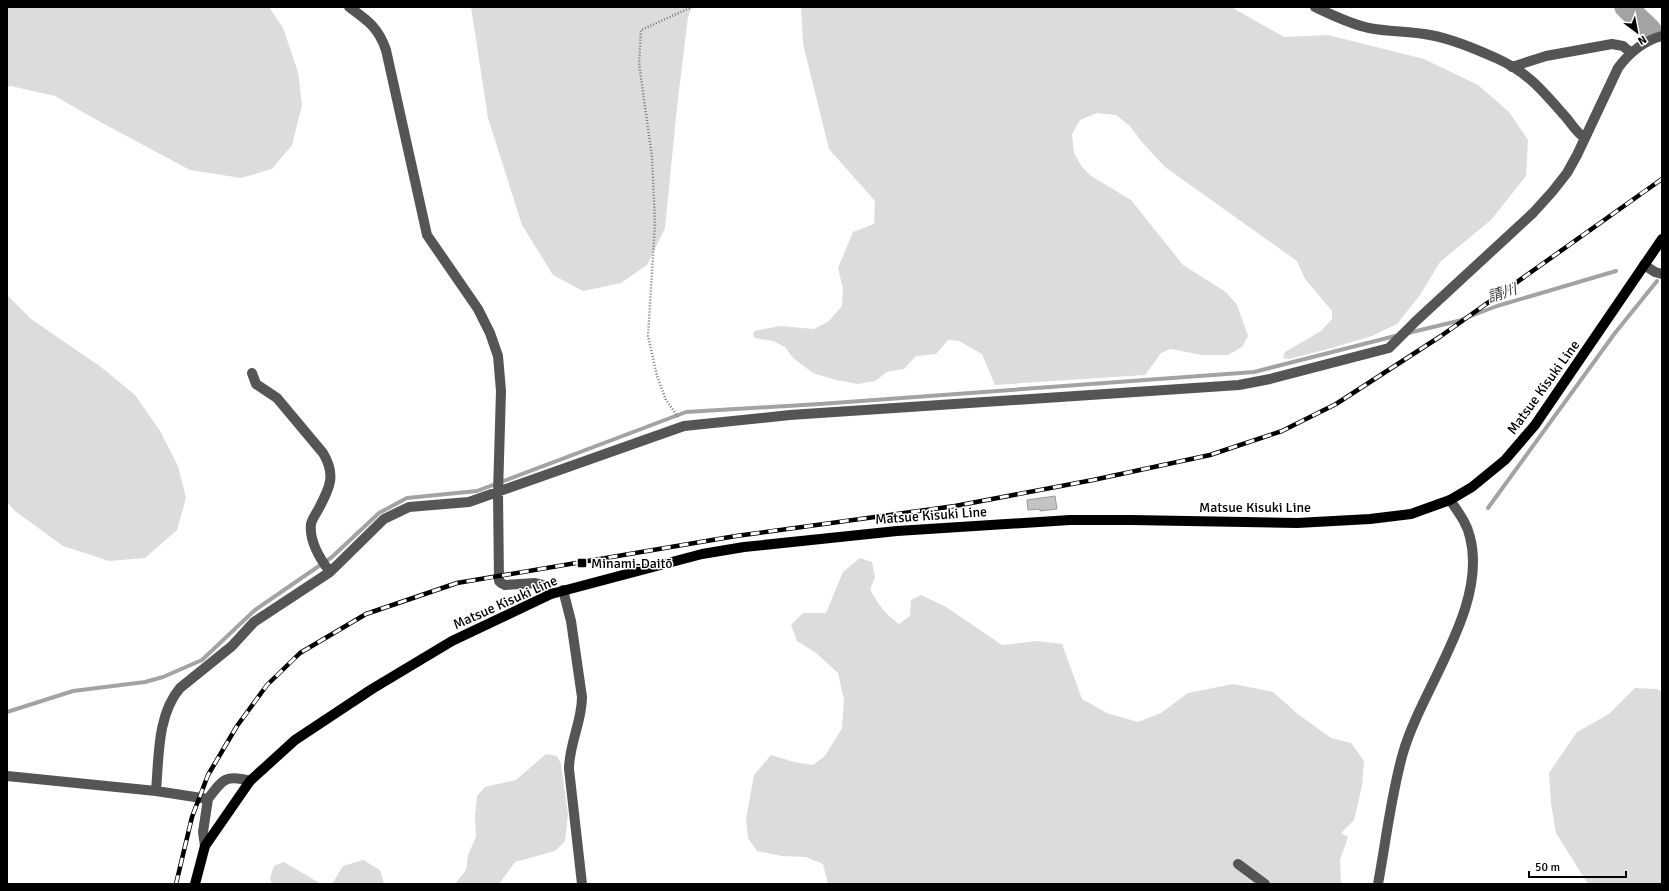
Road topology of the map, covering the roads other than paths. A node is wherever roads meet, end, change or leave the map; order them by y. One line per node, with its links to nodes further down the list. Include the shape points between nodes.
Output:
1 (349, 7): 11 (street, via 370,22 386,50 427,235 478,309 498,356 501,390)
2 (1315, 7): 5 (street, via 1368,28 1429,34 1457,42)
3 (1662, 36): 4 (street, via 1653,38)
4 (1630, 53): 5 (street, via 1623,46 1612,44 1546,56); 6 (street, via 1618,68)
5 (1512, 67): 6 (street, via 1528,76 1541,88 1578,134)
6 (1586, 138): 11 (street, via 1567,173 1547,198 1389,348 1239,385 790,415 684,426)
7 (1662, 239): 8 (main road, Matsue Kisuki Line)
8 (1644, 265): 9 (street); 12 (main road, Matsue Kisuki Line, via 1535,425 1506,460 1472,487)
9 (1662, 274)
10 (252, 373): 13 (street, via 256,384 277,398 329,463 329,486 311,525 314,544)
11 (498, 490): 13 (street, via 469,502 408,507 384,519); 15 (street, via 500,583 513,586 542,585)
12 (1450, 500): 14 (main road, Matsue Kisuki Line, via 1411,514 1370,519 1297,523 1070,520 897,531 702,554); 25 (street, via 1465,523 1470,538 1471,587 1460,625 1411,730 1403,754)
13 (326, 566): 18 (street, via 254,622 232,646 173,696 162,733)
14 (563, 590): 15 (main road, Matsue Kisuki Line); 23 (street, via 571,621 582,697 582,708 569,757 569,769)
15 (551, 594): 17 (main road, Matsue Kisuki Line, via 452,641 372,689 295,740)
16 (7, 776): 18 (street)
17 (250, 781): 19 (street, via 236,777 221,782); 20 (main road, Matsue Kisuki Line)
18 (156, 791): 19 (street)
19 (208, 800): 20 (street, via 202,832)
20 (205, 846): 22 (main road, Matsue Kisuki Line)
21 (1238, 864): 24 (street)
22 (195, 884)
23 (582, 884)
24 (1265, 884)
25 (1378, 884)

